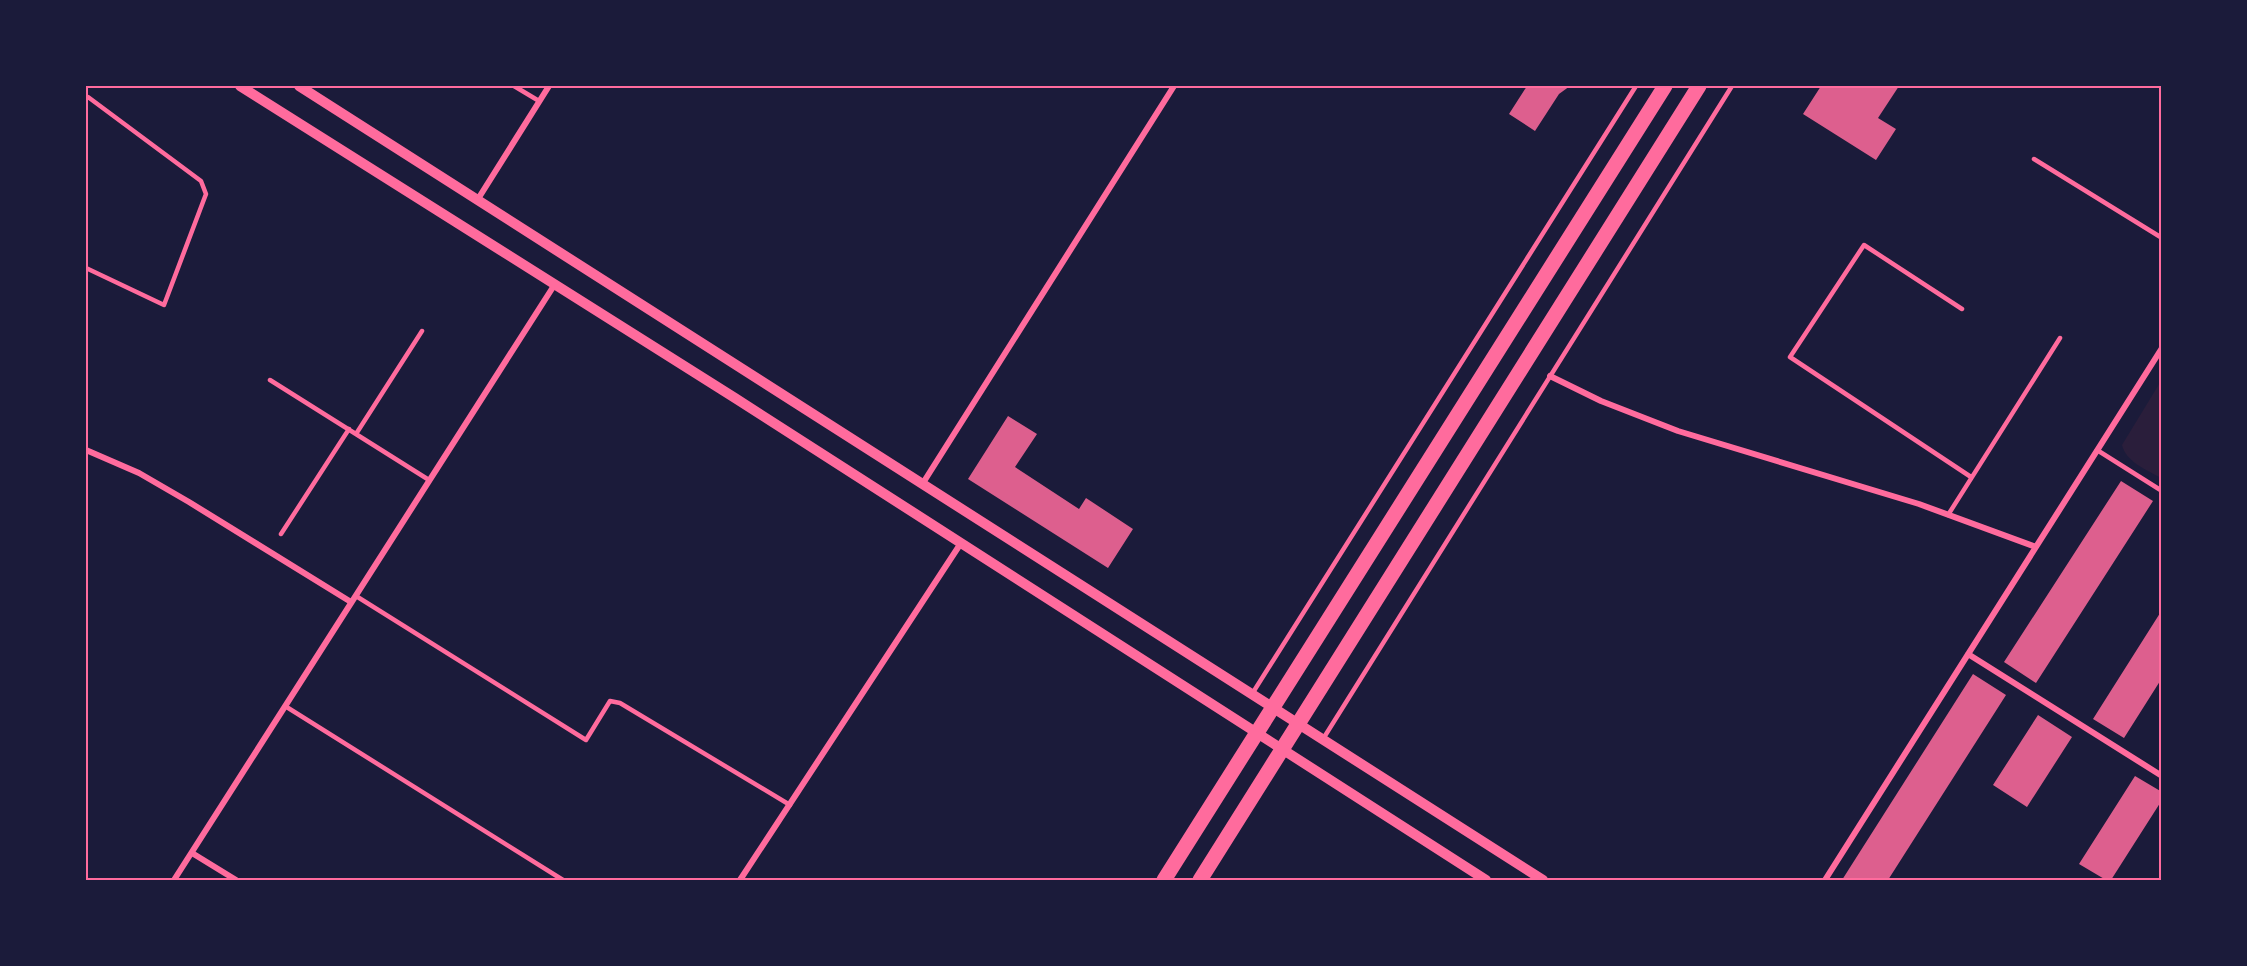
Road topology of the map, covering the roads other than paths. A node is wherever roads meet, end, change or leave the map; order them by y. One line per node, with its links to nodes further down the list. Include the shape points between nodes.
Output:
1 (240, 86): 16 (street)
2 (299, 86): 13 (street)
3 (514, 86): 11 (lane)
4 (549, 86): 11 (street)
5 (1174, 86): 29 (street)
6 (1636, 86): 37 (lane)
7 (1665, 86): 39 (highway)
8 (1699, 86): 40 (highway)
9 (1732, 86): 21 (lane)
10 (86, 97): 15 (lane, via 201,181 206,194 164,305)
11 (539, 101): 13 (street)
12 (2034, 159): 14 (lane)
13 (478, 199): 29 (street)
14 (2162, 238)
15 (86, 268)
16 (555, 283): 28 (street); 33 (street)
17 (1962, 309): 27 (lane, via 1864,245 1790,357)
18 (422, 331): 24 (lane)
19 (2060, 338): 27 (lane)
20 (2162, 348): 26 (street)
21 (1550, 376): 31 (street, via 1600,401 1678,431); 42 (lane)
22 (270, 380): 23 (lane)
23 (348, 429): 24 (lane); 32 (lane)
24 (356, 434): 28 (lane)
25 (86, 450): 35 (street, via 139,473)
26 (2097, 450): 30 (lane); 34 (street)
27 (1971, 477): 31 (lane)
28 (429, 480): 35 (street)
29 (923, 483): 37 (street)
30 (2162, 491)
31 (1948, 514): 34 (street)
32 (281, 534)
33 (961, 543): 41 (street); 45 (street)
34 (2036, 547): 36 (street)
35 (354, 599): 38 (street); 45 (lane, via 586,740 610,702 620,703)
36 (1968, 654): 44 (street); 55 (street)
37 (1252, 694): 39 (street)
38 (285, 706): 46 (street); 49 (lane)
39 (1274, 707): 40 (street); 41 (highway)
40 (1300, 724): 42 (street); 43 (highway)
41 (1257, 733): 43 (street); 51 (highway)
42 (1323, 739): 54 (street)
43 (1283, 750): 52 (highway); 53 (street)
44 (2162, 776)
45 (790, 805): 50 (street)
46 (192, 853): 47 (street); 48 (street)
47 (174, 880)
48 (236, 880)
49 (564, 880)
50 (743, 880)
51 (1164, 880)
52 (1200, 880)
53 (1486, 880)
54 (1543, 880)
55 (1825, 880)

